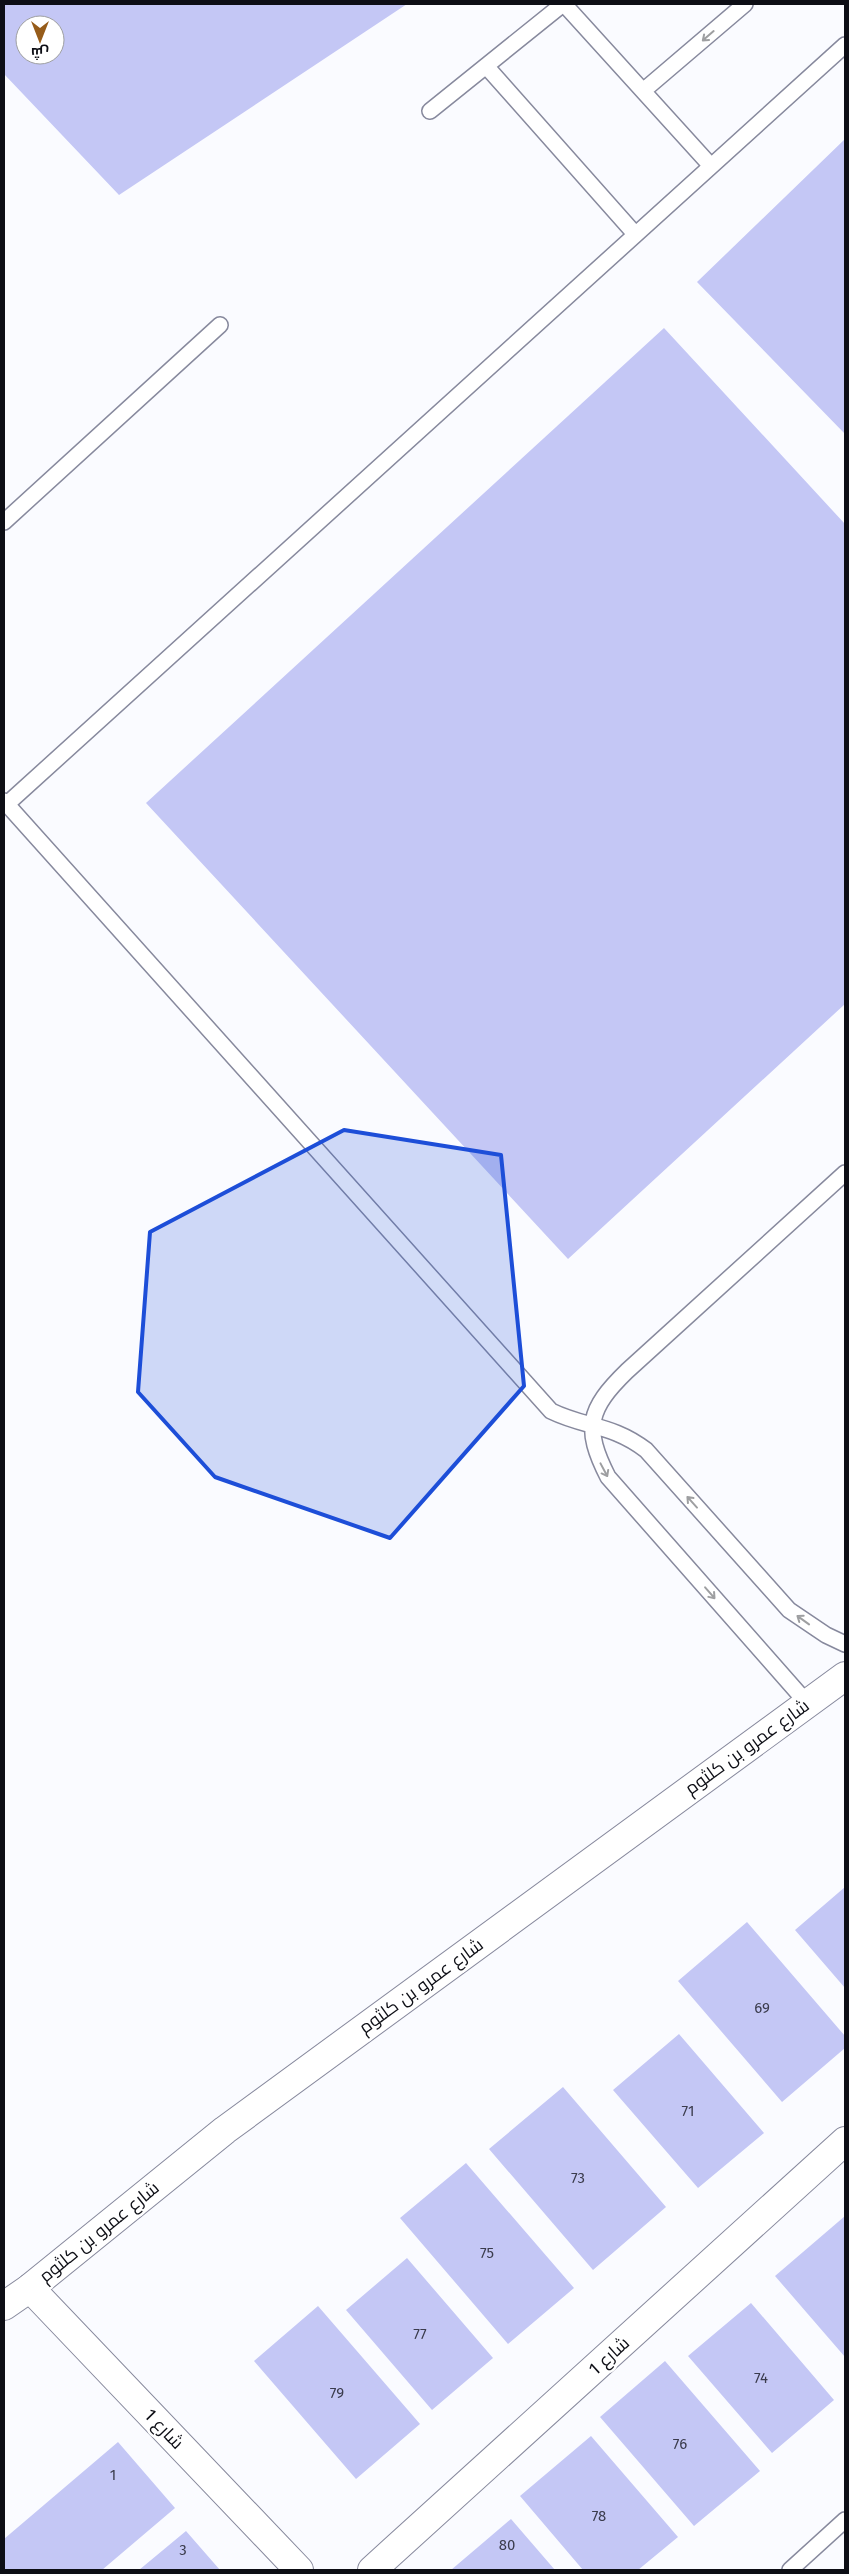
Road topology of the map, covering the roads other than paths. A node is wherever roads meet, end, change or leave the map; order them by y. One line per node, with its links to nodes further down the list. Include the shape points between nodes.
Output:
1 (563, 4): 4 (lane); 5 (lane)
2 (745, 4): 5 (lane, one-way to 5)
3 (845, 45): 7 (lane)
4 (486, 66): 6 (lane); 8 (lane)
5 (643, 91): 7 (lane)
6 (430, 111)
7 (712, 166): 8 (lane)
8 (635, 234): 11 (lane)
9 (220, 325): 10 (lane)
10 (4, 522)
11 (5, 802): 13 (lane, via 551,1411)
12 (845, 1173): 13 (lane, via 627,1370 605,1397)
13 (591, 1424): 14 (lane, one-way to 13, via 820,1632 789,1610 646,1450 627,1436); 16 (lane, one-way to 16, via 598,1458 608,1477)
14 (845, 1644)
15 (845, 1676): 16 (street, شارع عمرو بن كلثوم)
16 (807, 1703): 18 (street, شارع عمرو بن كلثوم, via 225,2130)
17 (845, 2141): 22 (street, شارع 1)
18 (30, 2288): 19 (street, شارع عمرو بن كلثوم); 21 (street, شارع 1)
19 (4, 2306)
20 (845, 2520): 23 (lane)
21 (299, 2570)
22 (372, 2570)
23 (790, 2570)

